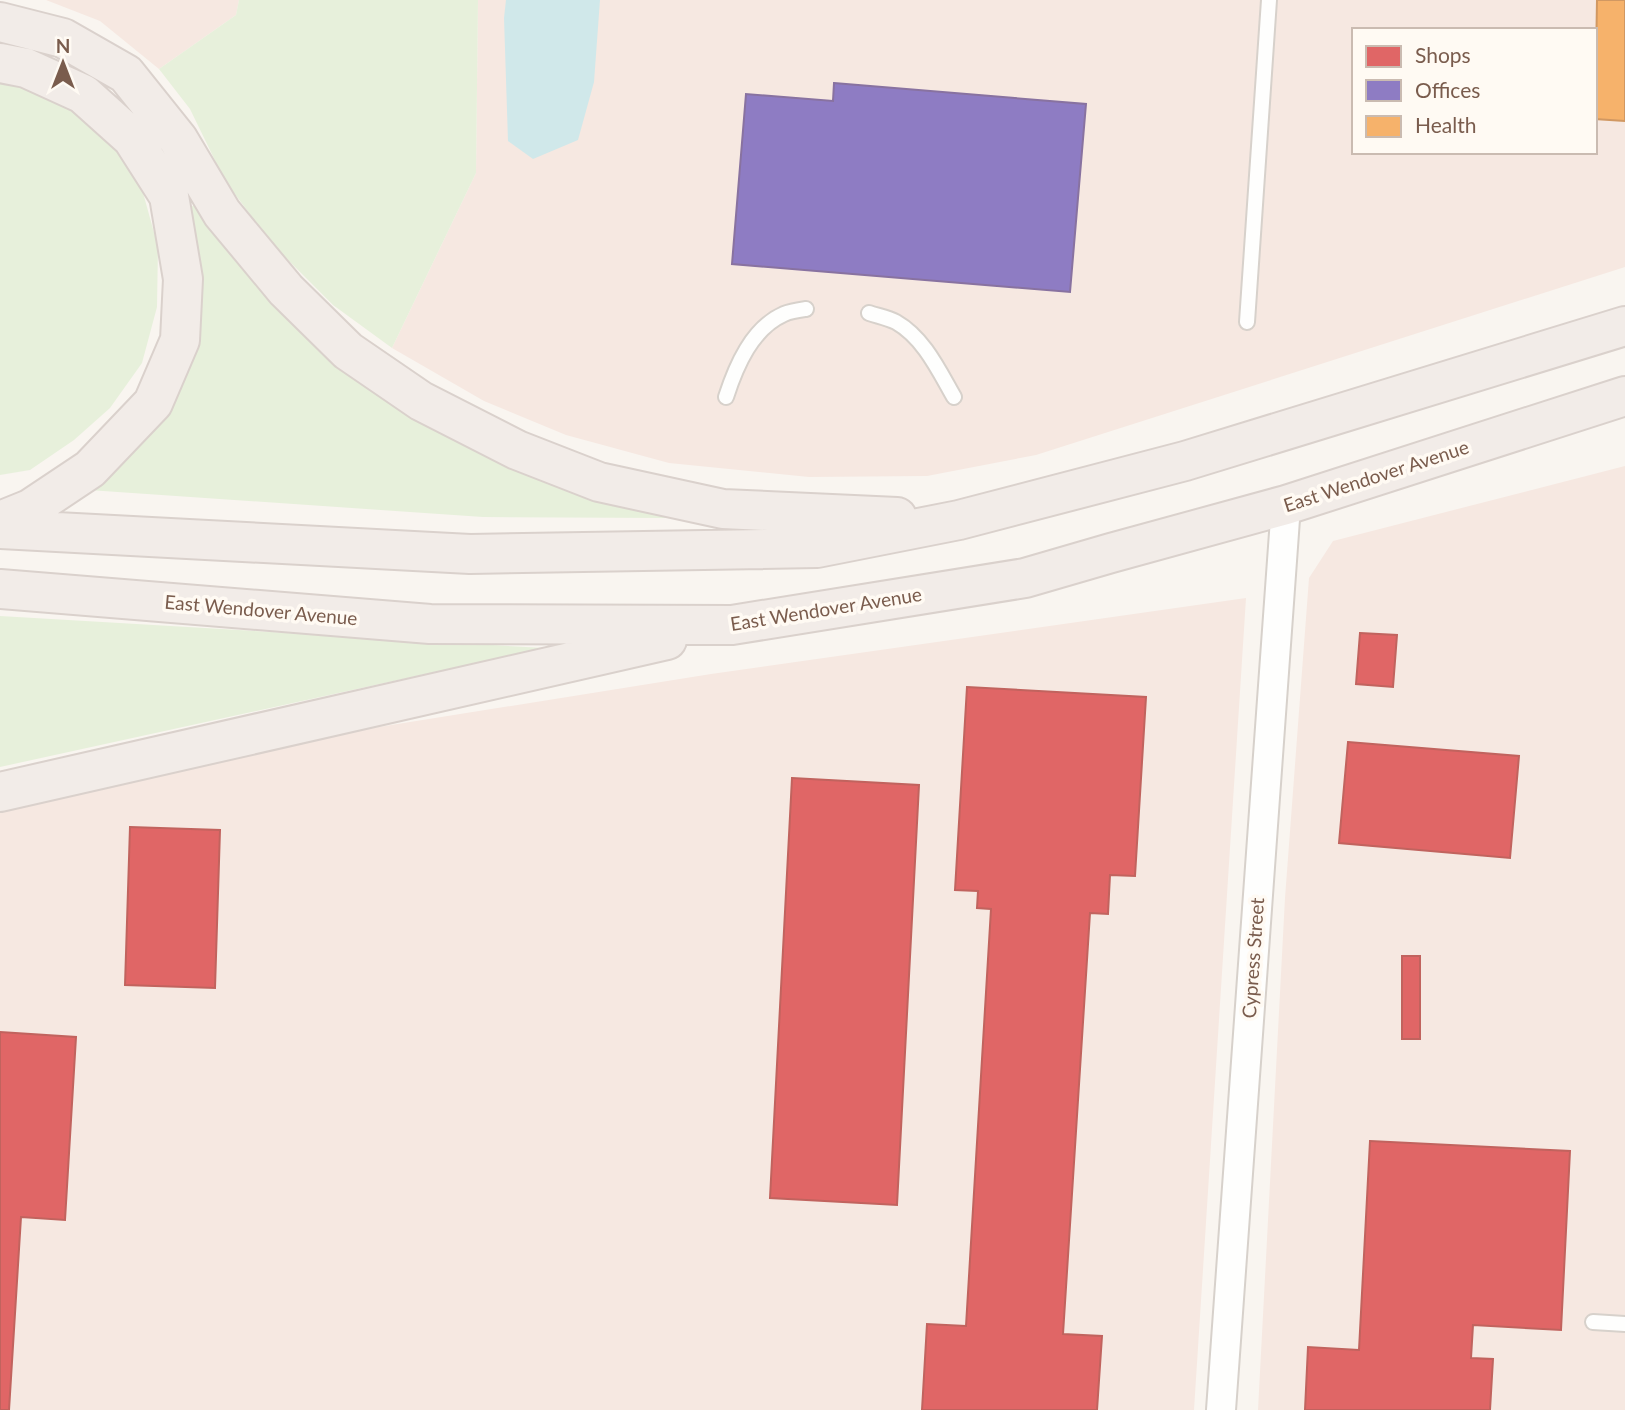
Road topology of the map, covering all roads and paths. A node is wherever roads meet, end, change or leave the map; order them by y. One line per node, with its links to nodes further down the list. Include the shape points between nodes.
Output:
1 (1269, 0): 6 (lane)
2 (0, 22): 12 (highway, via 63,38 126,74 178,139 222,213 286,290 348,351 421,401 517,450 599,482 723,509)
3 (0, 63): 13 (highway, via 26,68 83,94 132,138 169,196 183,279 180,340 153,403 90,469 30,509)
4 (806, 309): 9 (lane, via 784,314 763,328 736,368)
5 (869, 313): 10 (lane, via 896,323 917,340)
6 (1247, 321)
7 (1625, 326): 12 (highway, via 1185,461)
8 (1625, 396): 11 (highway, East Wendover Avenue)
9 (726, 397)
10 (954, 397)
11 (1286, 505): 16 (highway, East Wendover Avenue, via 1024,578); 20 (street, Cypress Street)
12 (959, 520): 14 (highway, via 817,548 470,554)
13 (0, 521)
14 (0, 529)
15 (0, 589): 16 (highway, East Wendover Avenue, via 430,624)
16 (733, 625): 17 (highway)
17 (0, 792)
18 (1593, 1322): 19 (lane)
19 (1625, 1324)
20 (1221, 1410)

